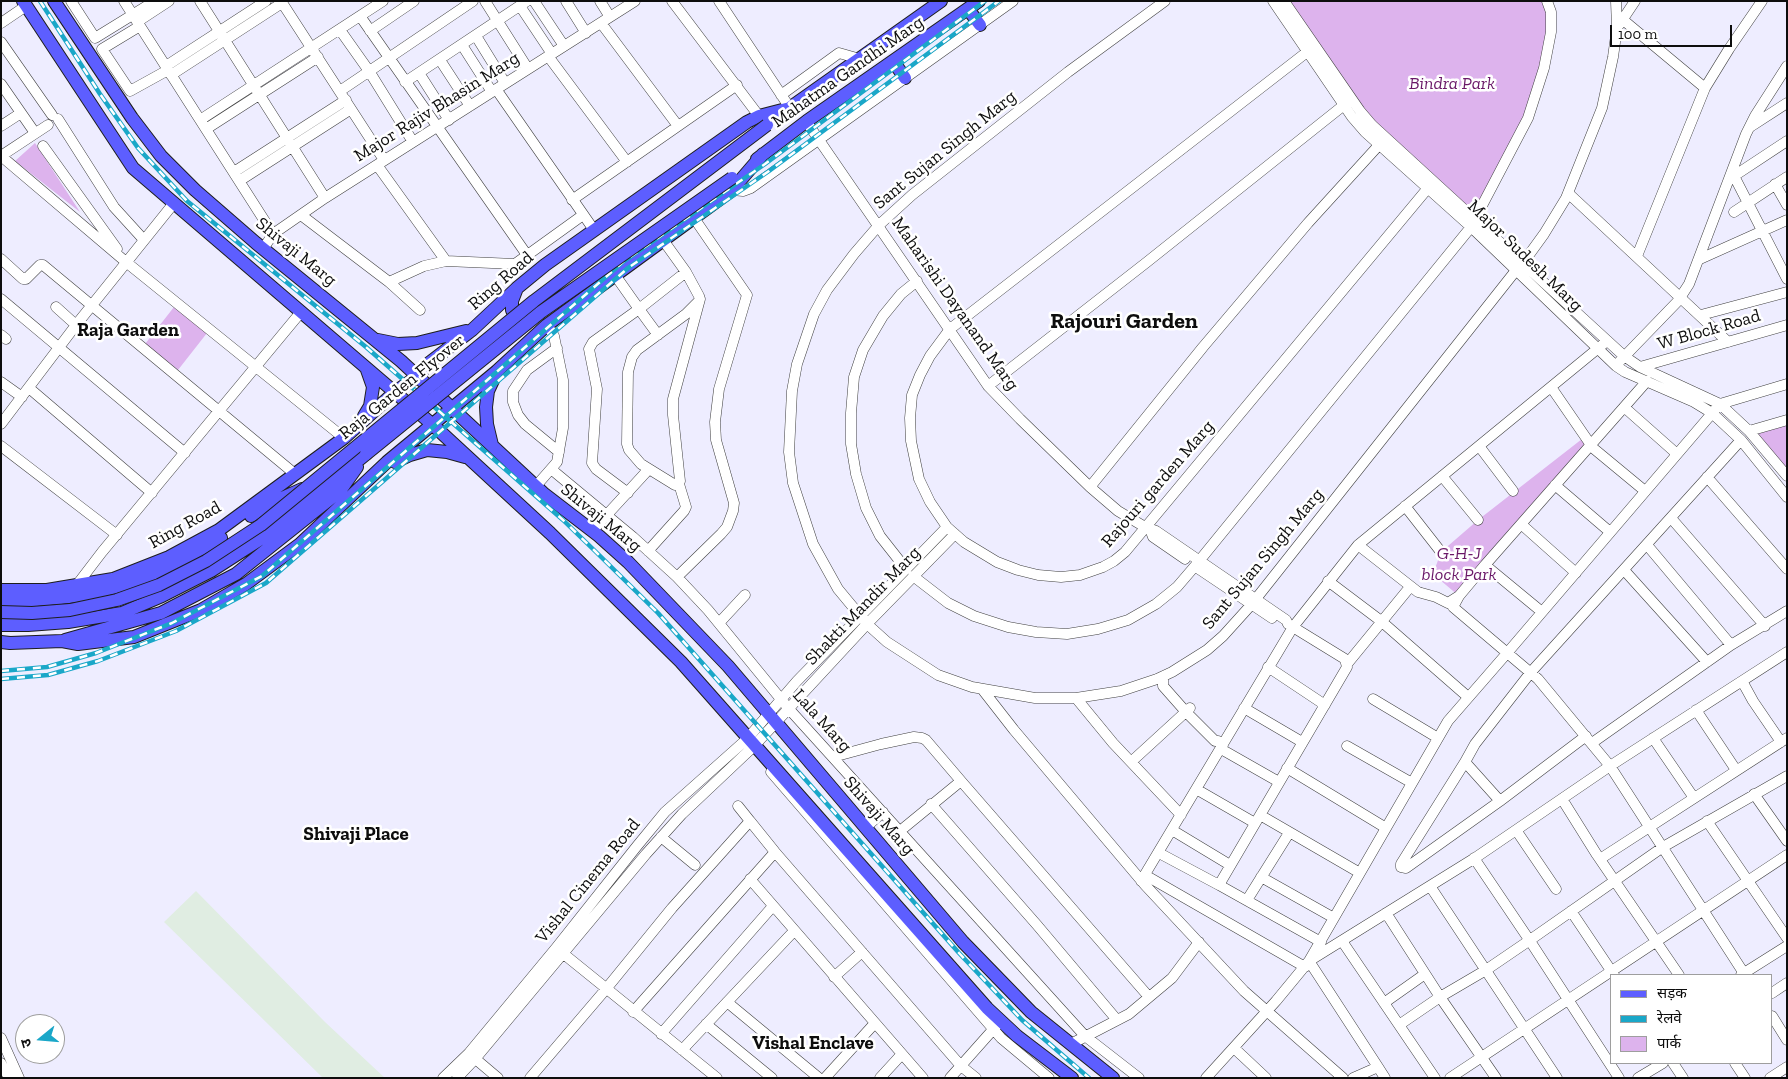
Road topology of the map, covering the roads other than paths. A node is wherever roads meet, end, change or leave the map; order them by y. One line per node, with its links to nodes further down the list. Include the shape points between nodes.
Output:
1 (54, 1): 123 (main road, Shivaji Marg, via 161,156)
2 (71, 1): 43 (street)
3 (124, 1): 33 (street)
4 (155, 1): 33 (street)
5 (169, 1): 33 (street)
6 (200, 1): 41 (street)
7 (266, 1): 41 (street)
8 (383, 1): 31 (street)
9 (414, 1): 39 (street)
10 (473, 1): 52 (street)
11 (484, 1): 34 (street)
12 (534, 1): 46 (street)
13 (566, 1): 40 (street)
14 (600, 1): 32 (street)
15 (672, 1): 65 (street)
16 (719, 1): 70 (street)
17 (1013, 1): 37 (street)
18 (1165, 1): 117 (street, Sant Sujan Singh Marg, via 986,136)
19 (1273, 1): 49 (street, Major Sudesh Marg)
20 (1284, 1): 81 (street, Major Sudesh Marg)
21 (1547, 1): 116 (street, via 1552,12 1551,32 1544,68 1528,118)
22 (1616, 1): 36 (street, Sant Sujan Singh Marg)
23 (1635, 1): 36 (street)
24 (1762, 1): 67 (street)
25 (282, 2): 41 (street); 47 (street)
26 (632, 2): 32 (street, Major Rajiv Bhasin Marg)
27 (939, 2): 53 (main road, Mahatma Gandhi Marg)
28 (24, 3): 35 (street); 109 (main road, via 133,168)
29 (524, 4): 34 (street); 50 (street)
30 (973, 5): 37 (main road); 55 (main road, Mahatma Gandhi Marg)
31 (360, 16): 38 (street); 39 (street)
32 (606, 20): 40 (street, Major Rajiv Bhasin Marg); 84 (street)
33 (137, 21): 43 (street); 48 (street); 58 (street)
34 (497, 21): 42 (street); 57 (street)
35 (1, 23)
36 (1619, 23): 67 (street); 105 (street, Sant Sujan Singh Marg, via 1602,108)
37 (980, 25): 61 (street)
38 (340, 30): 47 (street); 59 (street)
39 (370, 31): 52 (street)
40 (586, 33): 46 (street, Major Rajiv Bhasin Marg)
41 (222, 35): 58 (street); 64 (street)
42 (476, 36): 45 (street); 66 (street)
43 (95, 38): 48 (street)
44 (1, 42): 77 (street)
45 (462, 45): 54 (street); 66 (street)
46 (564, 46): 50 (street, Major Rajiv Bhasin Marg)
47 (312, 48): 51 (street); 64 (street)
48 (102, 49): 58 (street, via 130,91)
49 (1307, 52): 74 (street, Major Sudesh Marg); 150 (street, Rajouri garden Marg)
50 (550, 55): 57 (street, Major Rajiv Bhasin Marg); 98 (street)
51 (318, 57): 68 (street); 69 (street)
52 (389, 58): 59 (street); 62 (street)
53 (860, 59): 70 (street, via 840,53); 75 (main road, Mahatma Gandhi Marg)
54 (440, 60): 60 (street); 73 (street)
55 (893, 61): 61 (main road); 80 (main road, Mahatma Gandhi Marg)
56 (1787, 66): 86 (street)
57 (528, 69): 66 (street, Major Rajiv Bhasin Marg)
58 (168, 70): 82 (street)
59 (369, 71): 68 (street); 91 (street)
60 (419, 72): 62 (street); 78 (street)
61 (905, 78): 89 (street)
62 (405, 82): 85 (street)
63 (1, 84): 76 (street)
64 (252, 85): 69 (street); 82 (street)
65 (738, 86): 79 (street); 84 (street)
66 (498, 88): 73 (street, Major Rajiv Bhasin Marg); 107 (street)
67 (1705, 88): 125 (street)
68 (340, 91): 72 (street)
69 (260, 95): 82 (street); 88 (street)
70 (781, 95): 75 (street)
71 (1787, 103): 86 (street)
72 (349, 105): 88 (street); 94 (street); 97 (street)
73 (470, 106): 78 (street, Major Rajiv Bhasin Marg)
74 (1344, 106): 81 (street, Major Sudesh Marg); 169 (street)
75 (790, 108): 79 (main road, Raja Garden Flyover)
76 (21, 113): 83 (street); 87 (street)
77 (53, 119): 87 (street); 121 (street, via 114,207)
78 (449, 120): 85 (street, Major Rajiv Bhasin Marg)
79 (763, 121): 118 (main road, Ring Road, via 747,122); 202 (main road, Raja Garden Flyover, bridge, via 534,302)
80 (806, 121): 89 (street, Maharishi Dayanand Marg); 95 (main road, Mahatma Gandhi Marg)
81 (1362, 121): 92 (street, Major Sudesh Marg); 116 (street, Major Sudesh Marg)
82 (203, 125): 100 (street)
83 (1, 126)
84 (678, 126): 98 (street)
85 (438, 127): 91 (street, Major Rajiv Bhasin Marg); 124 (street)
86 (1750, 127): 99 (street)
87 (35, 133): 96 (street)
88 (286, 137): 94 (street); 100 (street)
89 (819, 140): 102 (street, via 747,191); 117 (street, Maharishi Dayanand Marg)
90 (1787, 141): 99 (street)
91 (413, 142): 97 (street, Major Rajiv Bhasin Marg)
92 (1379, 145): 104 (street, Major Sudesh Marg); 206 (street, via 1203,347)
93 (42, 146): 129 (street)
94 (294, 146): 100 (street); 106 (street)
95 (763, 154): 102 (main road, Raja Garden Flyover)
96 (1, 156): 129 (street)
97 (380, 162): 106 (street, Major Rajiv Bhasin Marg); 128 (street)
98 (627, 162): 107 (street)
99 (1733, 174): 108 (street); 127 (street)
100 (236, 176): 120 (street)
101 (1787, 177): 103 (street)
102 (732, 184): 114 (main road); 192 (main road, Raja Garden Flyover, bridge, via 541,312)
103 (1776, 184): 108 (street); 110 (street)
104 (1428, 188): 116 (street, Major Sudesh Marg); 218 (street, Rajouri garden Marg)
105 (1568, 193): 125 (street); 130 (street, Sant Sujan Singh Marg)
106 (326, 198): 112 (street, Major Rajiv Bhasin Marg)
107 (572, 200): 113 (street)
108 (1748, 202): 111 (street); 119 (street)
109 (174, 203): 121 (street); 145 (main road)
110 (1787, 205)
111 (1734, 212)
112 (301, 215): 120 (street, Major Rajiv Bhasin Marg); 135 (street)
113 (583, 215): 118 (street); 124 (street)
114 (694, 218): 122 (main road); 233 (street, via 747,295 719,389 715,422 717,447 733,498 733,511 721,534)
115 (1787, 220): 119 (street)
116 (1473, 223): 130 (street, Major Sudesh Marg); 227 (street)
117 (879, 226): 134 (street, Maharishi Dayanand Marg); 245 (street, Sant Sujan Singh Marg, via 827,290 814,314 797,364 789,424 793,482 813,544 838,589)
118 (594, 230): 136 (main road, Ring Road)
119 (1763, 231): 127 (street); 133 (street)
120 (274, 234): 123 (street, Major Rajiv Bhasin Marg)
121 (144, 240): 129 (street)
122 (663, 240): 131 (street); 132 (main road)
123 (263, 249): 153 (main road, Shivaji Marg)
124 (527, 255): 128 (street, via 510,265)
125 (1637, 256): 138 (street)
126 (1, 259): 141 (street, via 23,279 43,265)
127 (1700, 259): 138 (street)
128 (446, 261): 135 (street, via 424,266)
129 (126, 262): 141 (street); 160 (street)
130 (1520, 266): 154 (street, Major Sudesh Marg); 158 (street, Major Sudesh Marg); 241 (street, Sant Sujan Singh Marg)
131 (686, 272): 140 (street, via 698,291); 143 (street)
132 (616, 275): 143 (street); 148 (main road)
133 (1787, 279)
134 (917, 281): 150 (street, Maharishi Dayanand Marg); 231 (street, via 883,316 863,350 854,377 851,413 851,444 866,508 880,536)
135 (389, 282): 144 (street)
136 (516, 288): 148 (main road, via 512,310 521,324 529,328); 151 (main road, Ring Road)
137 (1787, 292): 146 (street)
138 (1681, 297): 146 (street); 159 (street)
139 (1, 299): 156 (street)
140 (698, 302): 152 (street); 203 (street, via 673,399)
141 (92, 305): 147 (street); 177 (street)
142 (56, 307): 147 (street)
143 (639, 309): 152 (street); 207 (street, via 589,349 597,389 592,463)
144 (420, 310)
145 (301, 312): 160 (street); 163 (main road)
146 (1701, 315): 155 (street)
147 (76, 325): 156 (street)
148 (547, 325): 157 (street); 164 (main road)
149 (1787, 325): 155 (street, W Block Road)
150 (950, 329): 169 (street, Maharishi Dayanand Marg); 217 (street, Rajouri garden Marg, via 920,375 912,395 910,418 919,480)
151 (472, 330): 153 (main road, via 417,343 398,344); 165 (main road, Ring Road, via 429,363)
152 (658, 335): 197 (street, via 637,350 628,372 628,447 633,457)
153 (373, 338): 165 (main road, Shivaji Marg)
154 (1607, 341): 158 (street); 159 (street, Major Sudesh Marg)
155 (1728, 342): 162 (street, W Block Road)
156 (59, 347): 171 (street); 191 (street)
157 (557, 348): 190 (street, via 563,389); 190 (street, via 527,370 513,391 512,402 525,424)
158 (1598, 349): 161 (street, Major Sudesh Marg); 170 (street)
159 (1624, 356): 161 (street); 162 (street, Major Sudesh Marg)
160 (256, 366): 177 (street); 184 (street)
161 (1616, 366): 166 (street, Major Sudesh Marg)
162 (1640, 367): 174 (street, Major Sudesh Marg)
163 (366, 368): 172 (main road); 181 (main road, via 373,387 370,406)
164 (497, 371): 176 (main road); 187 (main road, via 488,391 486,407)
165 (418, 376): 172 (main road, Ring Road); 176 (main road, Shivaji Marg)
166 (1647, 381): 175 (street); 178 (street, Major Sudesh Marg)
167 (1, 382): 173 (street)
168 (1787, 384): 174 (street)
169 (988, 386): 206 (street, Maharishi Dayanand Marg)
170 (1551, 387): 186 (street); 189 (street)
171 (28, 388): 173 (street); 210 (street)
172 (395, 392): 181 (main road, Ring Road); 182 (main road)
173 (22, 397): 180 (street)
174 (1720, 404): 178 (street); 183 (street, Major Sudesh Marg)
175 (1624, 407): 186 (street); 193 (street)
176 (452, 408): 182 (main road); 187 (main road, Shivaji Marg)
177 (219, 411): 191 (street); 198 (street)
178 (1712, 413): 185 (street, Major Sudesh Marg); 193 (street)
179 (1787, 420): 183 (street)
180 (1, 424)
181 (358, 425): 184 (main road, Ring Road)
182 (432, 425): 194 (main road); 195 (main road)
183 (1749, 431): 200 (street, Major Sudesh Marg)
184 (344, 438): 198 (main road, Ring Road)
185 (1741, 440): 201 (street); 211 (street, Major Sudesh Marg)
186 (1591, 444): 204 (street); 209 (street)
187 (492, 445): 205 (main road, Shivaji Marg)
188 (1, 446): 222 (street)
189 (1479, 446): 199 (street); 208 (street)
190 (559, 452): 196 (street)
191 (185, 453): 210 (street)
192 (366, 454): 249 (main road, Raja Garden Flyover, via 267,535 211,571 162,596 113,614 68,622); 252 (main road, via 340,491 236,574 161,613)
193 (1678, 454): 209 (street)
194 (469, 459): 195 (main road, via 427,450); 278 (main road, via 550,533 681,662)
195 (381, 468): 252 (main road, via 300,544 246,584 201,610 134,637 78,644)
196 (551, 469): 205 (street); 213 (street, Lala Marg)
197 (648, 470): 203 (street, via 674,486); 207 (street)
198 (296, 474): 235 (main road, Ring Road, via 219,530 169,557 113,579)
199 (1442, 476): 212 (street); 215 (street)
200 (1787, 476)
201 (1708, 477): 214 (street); 229 (street)
202 (312, 484): 240 (main road, bridge, via 260,510 193,555 162,571 92,594 25,601); 243 (main road, Raja Garden Flyover, bridge, via 261,525 206,561 159,585 117,600 70,610)
203 (679, 484): 225 (street, via 686,507)
204 (1554, 485): 216 (street); 220 (street)
205 (536, 486): 219 (main road, Shivaji Marg)
206 (1090, 487): 218 (street, Maharishi Dayanand Marg, via 1118,511)
207 (628, 492): 213 (street)
208 (1513, 492)
209 (1645, 492): 220 (street)
210 (152, 493): 222 (street)
211 (1787, 497)
212 (1405, 506): 224 (street); 226 (street)
213 (606, 516): 219 (street); 225 (street, Lala Marg)
214 (1671, 518): 223 (street); 251 (street)
215 (1478, 520)
216 (1521, 524): 228 (street); 232 (street)
217 (947, 527): 221 (street, Rajouri garden Marg); 231 (street)
218 (1148, 528): 221 (street, Rajouri garden Marg, via 1125,552 1102,568 1080,576 1061,578 997,562); 227 (street, Maharishi Dayanand Marg)
219 (592, 531): 273 (main road, Shivaji Marg, via 628,562 728,666)
220 (1610, 532): 232 (street)
221 (955, 534): 231 (street, Shakti Mandir Marg)
222 (118, 535): 235 (street)
223 (1647, 544): 230 (street); 254 (street)
224 (1358, 545): 234 (street); 236 (street)
225 (648, 551): 233 (street, Lala Marg)
226 (1441, 552)
227 (1197, 564): 231 (street, via 1177,587 1128,620 1067,634 1008,627 974,616 948,603); 241 (street, Maharishi Dayanand Marg)
228 (1485, 564): 239 (street); 244 (street)
229 (1787, 569)
230 (1624, 570): 257 (street); 260 (street)
231 (909, 573): 245 (street); 248 (street, Shakti Mandir Marg)
232 (1576, 573): 244 (street)
233 (677, 578): 247 (street, Lala Marg)
234 (1328, 581): 246 (street); 250 (street)
235 (76, 586): 237 (main road, Ring Road)
236 (1410, 587): 239 (street, via 1448,603); 246 (street)
237 (1, 590)
238 (745, 595): 247 (street)
239 (1459, 596): 255 (street, via 1453,607)
240 (1, 600)
241 (1253, 602): 250 (street, Maharishi Dayanand Marg, via 1283,625); 261 (street, Sant Sujan Singh Marg, via 1207,650)
242 (1787, 611): 251 (street)
243 (1, 612)
244 (1542, 612): 255 (street)
245 (859, 616): 248 (street, Sant Sujan Singh Marg); 264 (street)
246 (1381, 621): 258 (street); 265 (street)
247 (719, 623): 264 (street, Lala Marg)
248 (867, 624): 263 (street, Sant Sujan Singh Marg, via 886,642 938,675); 270 (street, Shakti Mandir Marg)
249 (1, 625)
250 (1290, 626): 258 (street, Maharishi Dayanand Marg, via 1345,659); 259 (street)
251 (1765, 626): 254 (street)
252 (62, 641): 253 (main road)
253 (4, 644)
254 (1731, 645): 257 (street)
255 (1508, 652): 260 (street); 265 (street)
256 (1786, 655): 262 (street)
257 (1707, 662): 276 (street)
258 (1347, 664): 268 (street)
259 (1268, 667): 268 (street); 269 (street)
260 (1531, 672): 276 (street); 284 (street)
261 (1162, 679): 266 (street, Sant Sujan Singh Marg, via 1121,691); 271 (street, via 1163,686)
262 (1742, 681): 272 (street); 277 (street, via 1753,701)
263 (982, 689): 266 (street, Sant Sujan Singh Marg, via 1035,698); 325 (street)
264 (778, 695): 270 (street, Lala Marg); 273 (street)
265 (1468, 697): 274 (street)
266 (1076, 698): 283 (street)
267 (1373, 699): 274 (street)
268 (1325, 705): 279 (street)
269 (1244, 708): 279 (street); 280 (street)
270 (789, 709): 273 (street, Shakti Mandir Marg); 282 (street, Lala Marg)
271 (1188, 710): 280 (street); 283 (street)
272 (1696, 710): 275 (street); 287 (street)
273 (768, 714): 278 (street, Vishal Cinema Road); 305 (main road, Shivaji Marg)
274 (1438, 738): 291 (street)
275 (1653, 738): 285 (street); 294 (street)
276 (1589, 740): 285 (street); 296 (street)
277 (1784, 740): 287 (street)
278 (751, 742): 311 (street, Vishal Cinema Road); 313 (street, Vishal Cinema Road, via 665,812); 371 (main road, via 987,1008)
279 (1302, 742): 286 (street)
280 (1221, 745): 290 (street); 292 (street)
281 (1347, 746): 291 (street)
282 (833, 758): 289 (street, via 881,744 922,738); 299 (street, Lala Marg)
283 (1131, 762): 300 (street)
284 (1464, 762): 296 (street); 296 (street, via 1401,866 1406,868)
285 (1610, 766): 295 (street); 304 (street)
286 (1287, 768): 290 (street); 306 (street)
287 (1736, 770): 294 (street)
288 (1787, 776): 293 (street)
289 (961, 781): 297 (street); 360 (street)
290 (1279, 782): 301 (street)
291 (1412, 783): 306 (street)
292 (1196, 789): 300 (street); 301 (street)
293 (1754, 794): 303 (street); 312 (street)
294 (1694, 798): 304 (street)
295 (1562, 799): 308 (street); 320 (street)
296 (1500, 801)
297 (931, 804): 309 (street); 368 (street)
298 (738, 806): 302 (street)
299 (883, 812): 305 (street); 309 (street, Lala Marg)
300 (1181, 815): 307 (street)
301 (1257, 819): 310 (street); 322 (street)
302 (750, 821): 315 (street); 358 (street, via 672,908)
303 (1707, 821): 314 (street); 328 (street)
304 (1650, 827): 314 (street); 320 (street)
305 (866, 828): 378 (main road, Shivaji Marg, via 963,942 1031,1012)
306 (1386, 828): 323 (street)
307 (1172, 830): 316 (street); 322 (street)
308 (1516, 830): 319 (street); 331 (street)
309 (900, 831): 375 (street, Lala Marg)
310 (1289, 833): 323 (street); 324 (street)
311 (661, 837): 317 (street, Vishal Cinema Road); 321 (street)
312 (1787, 841)
313 (637, 846): 317 (street); 346 (street, Vishal Cinema Road)
314 (1663, 847): 327 (street); 334 (street)
315 (775, 852): 326 (street); 347 (street)
316 (1159, 853): 325 (street); 329 (street)
317 (646, 854): 346 (street, Vishal Cinema Road)
318 (1787, 855): 328 (street)
319 (1474, 858): 330 (street); 340 (street)
320 (1600, 859): 327 (street)
321 (696, 865)
322 (1230, 865): 329 (street)
323 (1360, 873): 337 (street)
324 (1261, 877): 332 (street); 337 (street)
325 (1143, 878): 342 (street); 348 (street)
326 (750, 879): 333 (street); 365 (street)
327 (1614, 881): 335 (street); 344 (street)
328 (1748, 881): 334 (street); 339 (street)
329 (1219, 885): 332 (street)
330 (1430, 886): 336 (street); 349 (street)
331 (1556, 889)
332 (1246, 900): 343 (street)
333 (773, 906): 338 (street); 374 (street)
334 (1704, 910): 344 (street); 353 (street)
335 (1571, 911): 340 (street); 350 (street)
336 (1386, 913): 341 (street); 351 (street)
337 (1334, 918): 343 (street)
338 (794, 930): 356 (street); 363 (street)
339 (1787, 938)
340 (1530, 940): 349 (street); 362 (street)
341 (1342, 941): 348 (street); 364 (street)
342 (1198, 942): 360 (street, via 1172,978); 366 (street)
343 (1321, 942): 348 (street)
344 (1656, 942): 350 (street); 352 (street)
345 (1787, 946): 354 (street)
346 (560, 951): 358 (street); 382 (street, Vishal Cinema Road)
347 (862, 952): 356 (street); 390 (street)
348 (1307, 964): 366 (street); 391 (street)
349 (1486, 970): 361 (street); 373 (street)
350 (1613, 973)
351 (1425, 974): 361 (street); 364 (street)
352 (1678, 974)
353 (1742, 974)
354 (1745, 974)
355 (1610, 975): 362 (street)
356 (834, 977): 369 (street)
357 (1787, 983): 359 (street)
358 (606, 989): 365 (street); 399 (street)
359 (1773, 992)
360 (1149, 997): 368 (street)
361 (1440, 997): 372 (street); 383 (street)
362 (1568, 1000): 373 (street); 385 (street)
363 (727, 1002): 370 (street); 402 (street)
364 (1384, 1002): 372 (street)
365 (633, 1012): 374 (street)
366 (1266, 1012): 379 (street); 414 (street)
367 (1773, 1018): 377 (street)
368 (1117, 1020): 375 (street)
369 (875, 1023): 381 (street); 403 (street)
370 (706, 1024): 380 (street); 401 (street)
371 (997, 1025): 390 (street); 408 (street, via 1009,1046); 409 (main road, via 1017,1036)
372 (1399, 1025): 417 (street)
373 (1525, 1028): 383 (street); 420 (street)
374 (662, 1034): 380 (street)
375 (1085, 1036): 378 (street); 411 (street, Lala Marg)
376 (1, 1038): 395 (street)
377 (1787, 1040)
378 (1071, 1044): 410 (main road, Shivaji Marg)
379 (1234, 1048): 412 (street); 413 (street)
380 (682, 1050): 400 (street)
381 (902, 1054): 404 (street); 405 (street)
382 (472, 1056): 396 (street, Vishal Cinema Road); 397 (street, Vishal Cinema Road); 398 (street)
383 (1482, 1057): 418 (street); 419 (street)
384 (1, 1063): 394 (street)
385 (1610, 1063)
386 (1611, 1064): 421 (street)
387 (1661, 1064): 422 (street)
388 (1674, 1064): 423 (street)
389 (1736, 1064): 424 (street)
390 (961, 1066): 406 (street); 407 (street)
391 (1378, 1067): 415 (street); 416 (street)
392 (1787, 1067): 425 (street)
393 (1787, 1073): 426 (street)
394 (9, 1078)
395 (19, 1078)
396 (443, 1078)
397 (457, 1078)
398 (498, 1078)
399 (530, 1078)
400 (717, 1078)
401 (772, 1078)
402 (819, 1078)
403 (825, 1078)
404 (880, 1078)
405 (923, 1078)
406 (950, 1078)
407 (976, 1078)
408 (1049, 1078)
409 (1072, 1078)
410 (1113, 1078)
411 (1139, 1078)
412 (1206, 1078)
413 (1266, 1078)
414 (1344, 1078)
415 (1353, 1078)
416 (1385, 1078)
417 (1435, 1078)
418 (1450, 1078)
419 (1496, 1078)
420 (1557, 1078)
421 (1620, 1078)
422 (1638, 1078)
423 (1683, 1078)
424 (1745, 1078)
425 (1770, 1078)
426 (1780, 1078)

